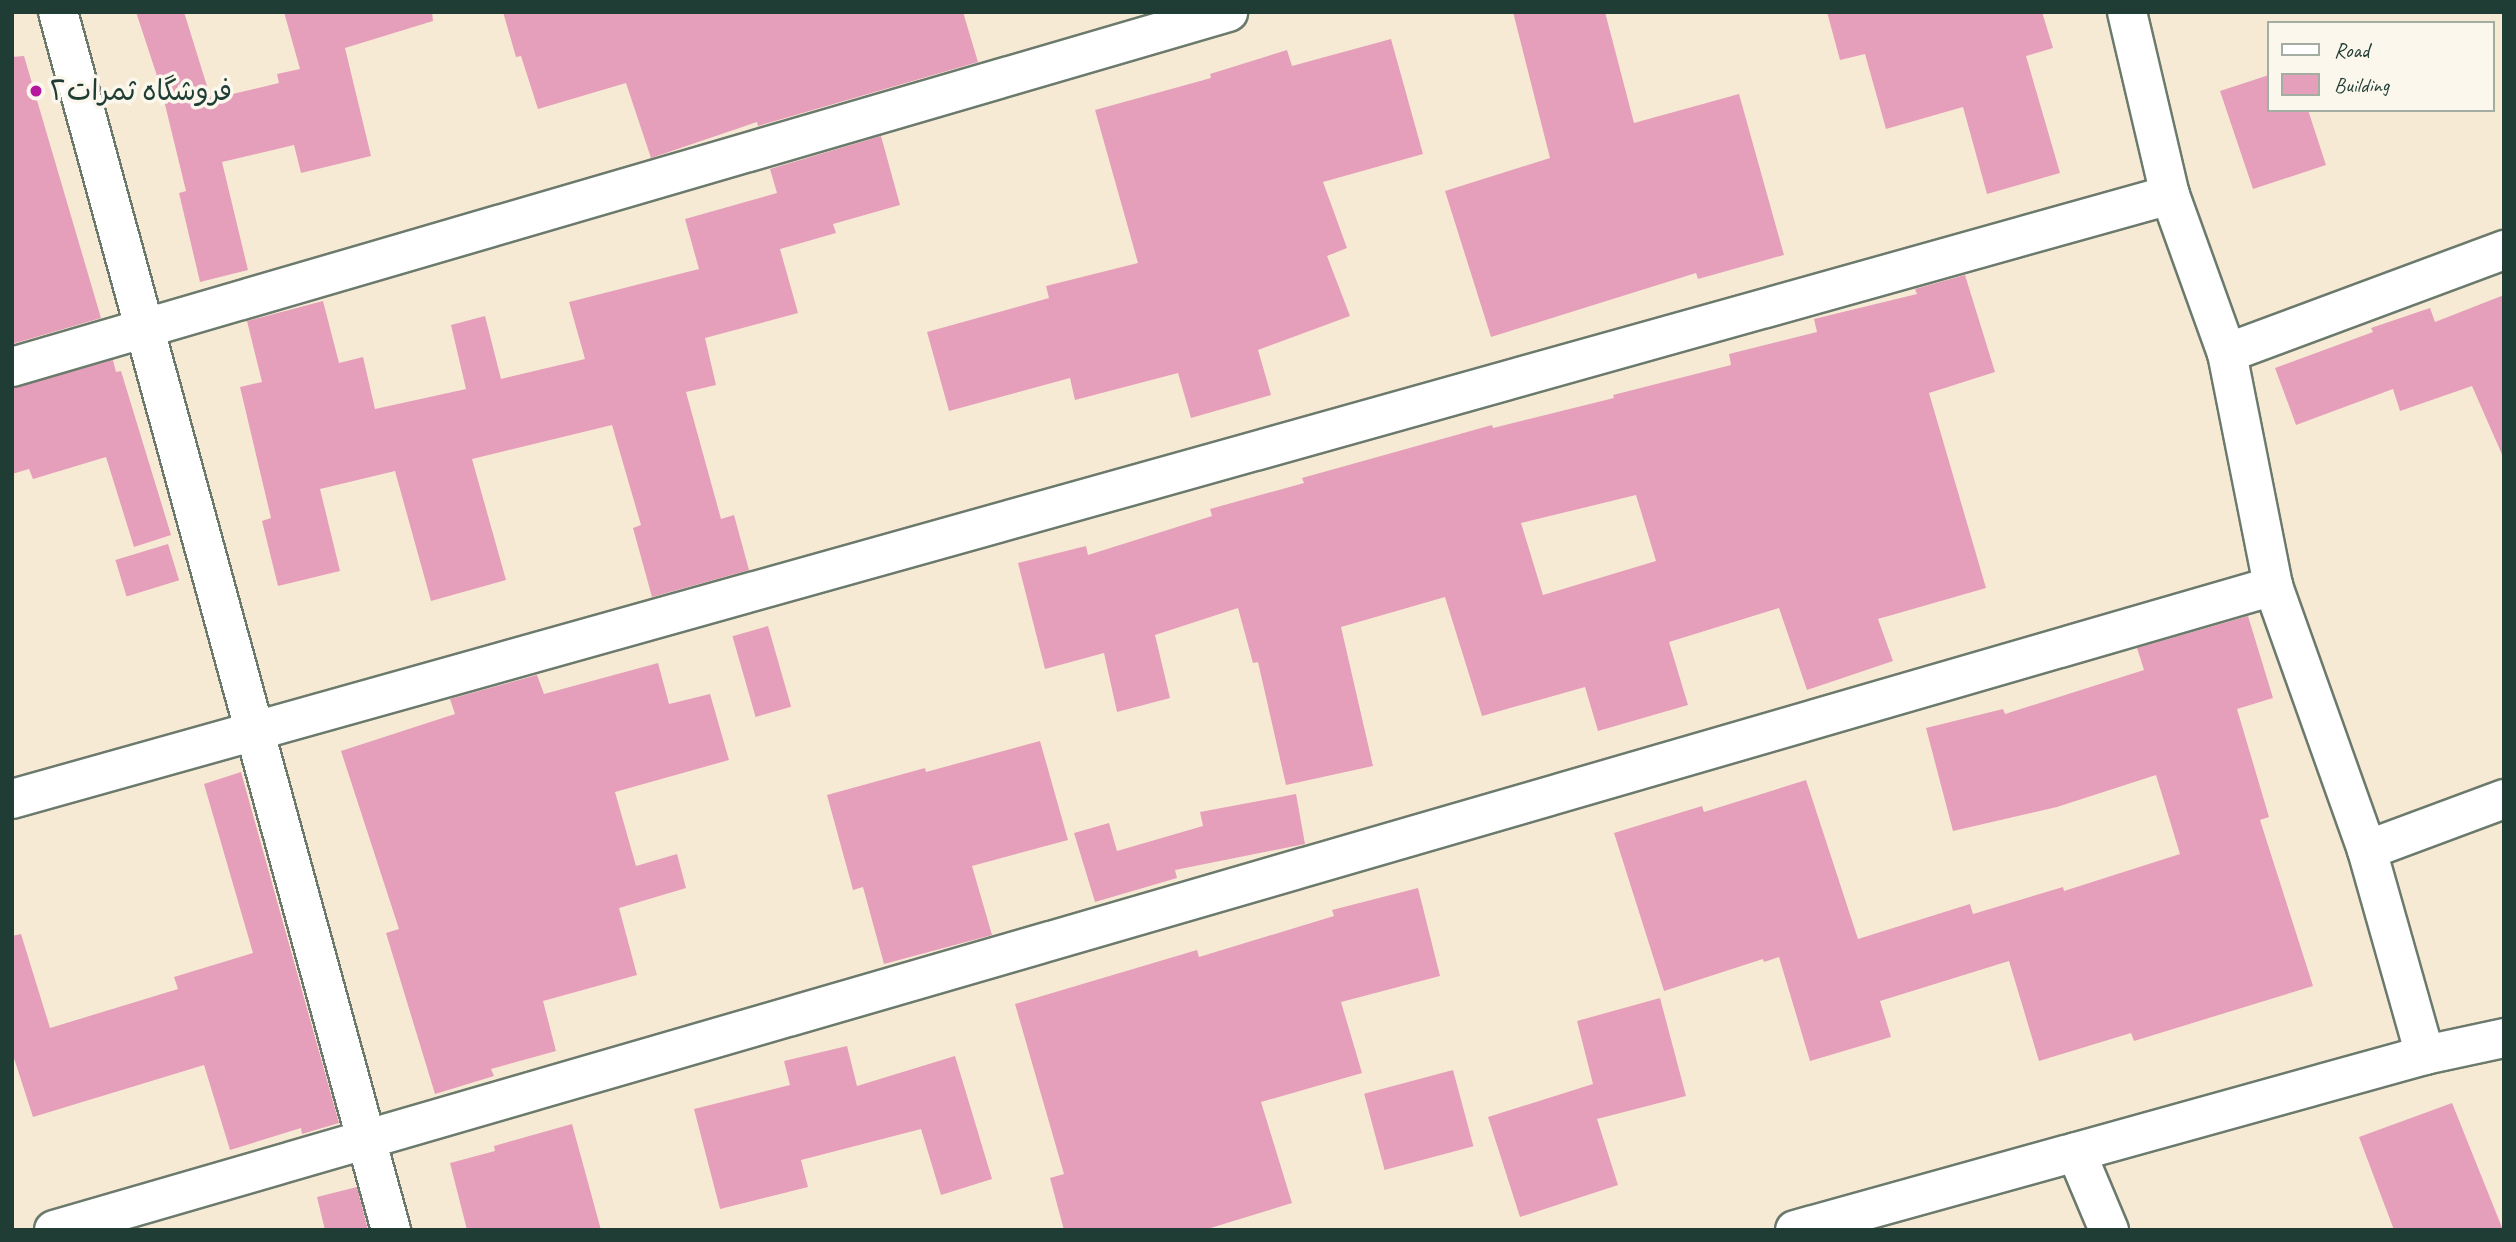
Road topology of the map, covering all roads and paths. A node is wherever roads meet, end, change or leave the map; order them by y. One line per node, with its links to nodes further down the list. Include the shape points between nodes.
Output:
1 (58, 12): 6 (street)
2 (1228, 12): 6 (street)
3 (2127, 12): 4 (street)
4 (2170, 195): 7 (street); 10 (street)
5 (2504, 250): 7 (street)
6 (145, 330): 8 (street); 10 (street)
7 (2227, 353): 9 (street)
8 (12, 367)
9 (2273, 586): 13 (street); 16 (street)
10 (255, 733): 11 (street); 16 (street)
11 (12, 799)
12 (2504, 799): 13 (street)
13 (2367, 850): 15 (street)
14 (2504, 1038): 15 (street)
15 (2425, 1055): 17 (street)
16 (367, 1142): 18 (street); 19 (street)
17 (2076, 1152): 20 (street); 21 (street)
18 (54, 1230)
19 (391, 1230)
20 (1795, 1230)
21 (2109, 1230)

